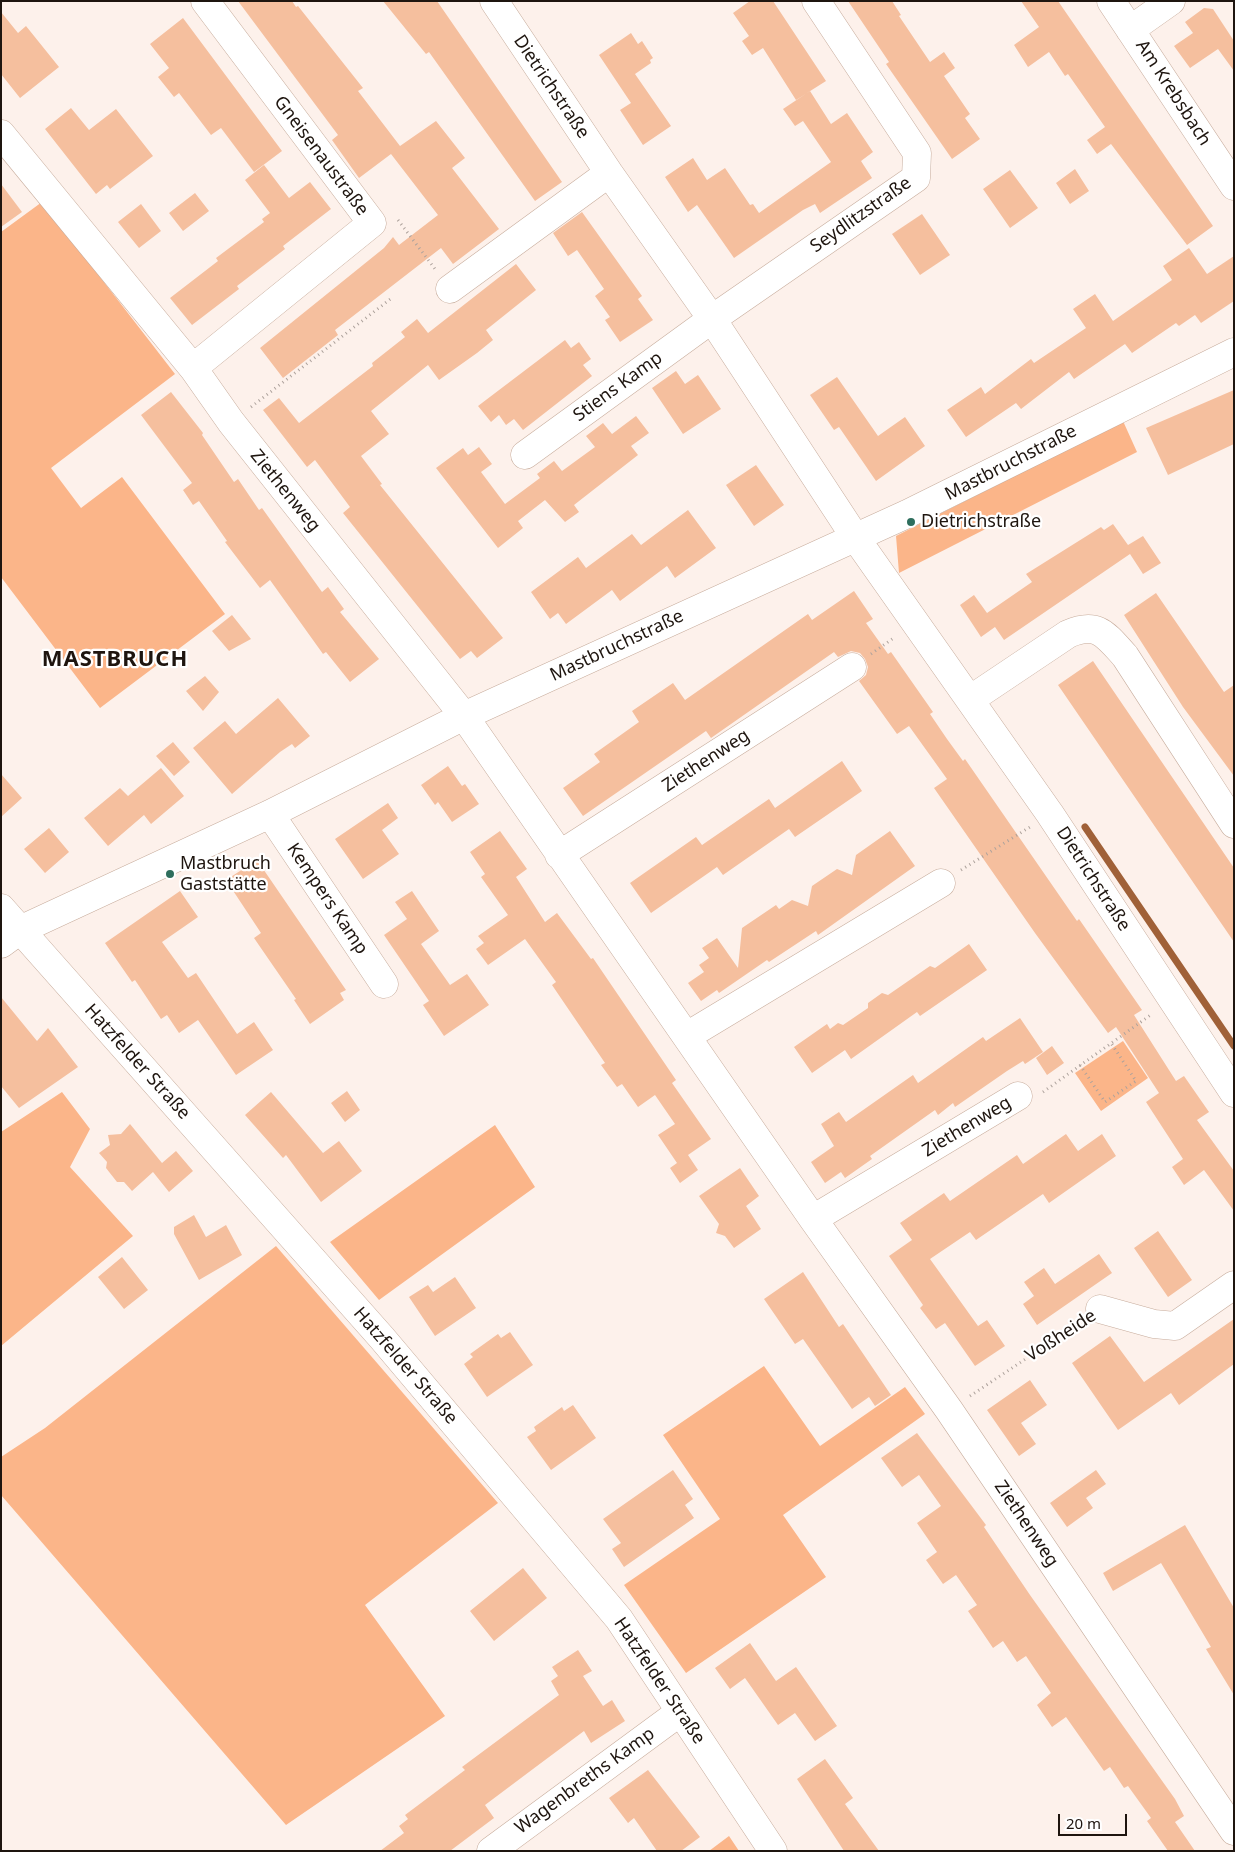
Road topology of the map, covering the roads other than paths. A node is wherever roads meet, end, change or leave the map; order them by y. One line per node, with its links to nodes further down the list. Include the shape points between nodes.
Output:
1 (205, 1): 13 (street, Gneisenaustraße, via 372,224)
2 (494, 1): 8 (street, Dietrichstraße)
3 (816, 1): 11 (street, Seydlitzstraße, via 917,153 916,178)
4 (1111, 1): 6 (street, Am Krebsbach)
5 (1170, 1): 6 (street)
6 (1130, 30): 9 (street, Am Krebsbach)
7 (1, 134): 13 (street, Ziethenweg)
8 (609, 173): 10 (street); 11 (street, Dietrichstraße)
9 (1234, 186)
10 (450, 289)
11 (712, 319): 14 (street, Stiens Kamp); 15 (street, Dietrichstraße)
12 (1234, 352): 15 (street, Mastbruchstraße)
13 (193, 368): 18 (street, Ziethenweg, via 231,422)
14 (524, 455)
15 (855, 537): 17 (street, Dietrichstraße); 18 (street, Mastbruchstraße)
16 (852, 667): 21 (street, Ziethenweg)
17 (971, 699): 20 (street, via 1068,634 1082,628 1106,634 1125,656); 27 (street, Dietrichstraße)
18 (464, 716): 19 (street, Mastbruchstraße); 21 (street, Ziethenweg)
19 (270, 814): 24 (street, Mastbruchstraße); 25 (street, Kempers Kamp)
20 (1234, 824)
21 (559, 855): 26 (street, Ziethenweg)
22 (942, 883): 26 (street)
23 (1, 908): 24 (street, Hatzfelder Straße)
24 (11, 937): 32 (street, Hatzfelder Straße, via 444,1410 618,1619)
25 (384, 984)
26 (687, 1036): 29 (street, Ziethenweg)
27 (1234, 1093)
28 (1018, 1096): 29 (street, Ziethenweg)
29 (813, 1219): 33 (street, Ziethenweg, via 949,1410)
30 (1234, 1285): 31 (street, Voßheide, via 1175,1326 1154,1324)
31 (1100, 1309)
32 (680, 1712): 34 (street, Wagenbreths Kamp); 35 (street, Hatzfelder Straße)
33 (1234, 1831)
34 (491, 1851)
35 (773, 1851)

